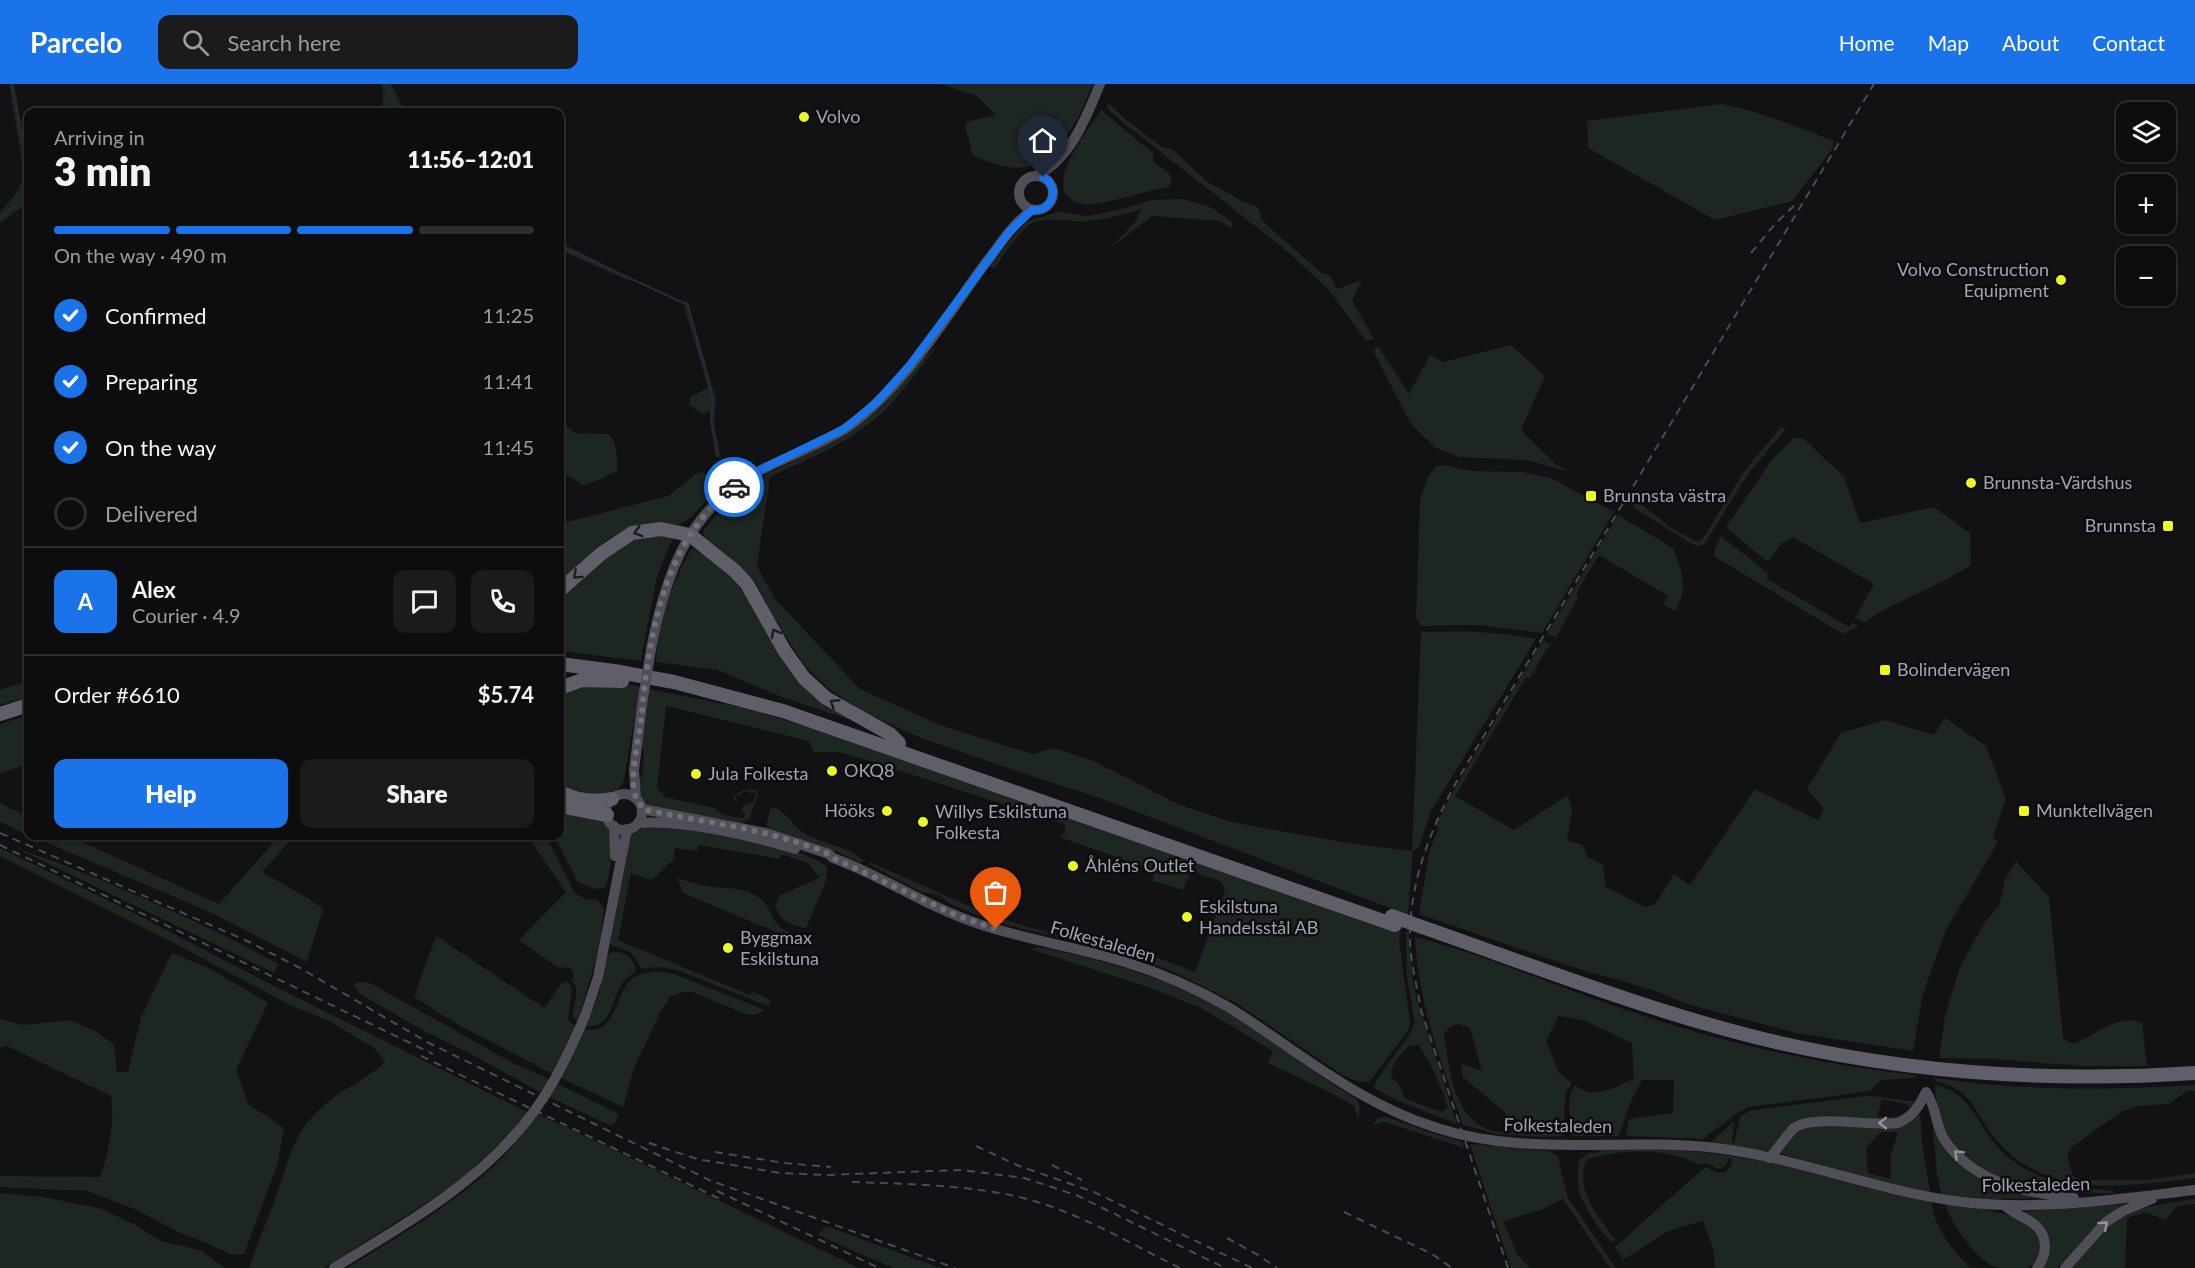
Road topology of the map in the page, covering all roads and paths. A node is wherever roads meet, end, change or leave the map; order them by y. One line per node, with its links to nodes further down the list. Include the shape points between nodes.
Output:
1 (1100, 84): 2 (main road)
2 (1061, 158): 3 (main road); 4 (main road)
3 (1037, 176): 4 (main road); 5 (main road, via 1022,182)
4 (1053, 187): 6 (main road, via 1048,206)
5 (1020, 199): 6 (main road); 7 (main road)
6 (1032, 210): 7 (main road)
7 (1009, 232): 8 (main road, via 910,365 876,403 844,429 762,469 732,489)
8 (690, 535): 9 (highway, one-way to 9, via 661,529 632,533); 14 (main road, bridge, via 669,577 658,613); 19 (highway, one-way to 8, via 826,698 804,678 747,584)
9 (564, 586)
10 (564, 658): 19 (highway, via 712,684)
11 (564, 665): 13 (highway, via 648,677)
12 (564, 687): 13 (highway, via 582,680 612,680)
13 (740, 698): 30 (highway)
14 (642, 705): 21 (main road, via 627,778); 22 (main road, via 634,770)
15 (24, 706): 16 (highway)
16 (0, 714)
17 (24, 714): 18 (highway)
18 (0, 722)
19 (899, 743): 30 (highway)
20 (564, 794): 21 (highway, via 593,802)
21 (616, 797): 22 (main road); 25 (main road, via 608,806)
22 (636, 798): 24 (main road)
23 (564, 807): 25 (highway)
24 (642, 809): 26 (main road); 28 (main road, Folkestaleden)
25 (611, 820): 27 (main road); 29 (main road, via 616,854)
26 (638, 823): 27 (main road); 28 (main road, Folkestaleden)
27 (627, 829): 29 (main road)
28 (753, 834): 34 (main road, Folkestaleden, via 833,858 958,916 1028,939 1126,963 1189,987 1247,1019 1368,1100 1436,1128 1502,1143 1682,1145)
29 (611, 896): 39 (main road, bridge, via 598,977 585,1016 560,1073 534,1112 491,1161 456,1190)
30 (1394, 921): 31 (highway)
31 (1424, 931): 32 (highway, via 1665,1011 1804,1048 1883,1062 2007,1074); 33 (highway, via 1691,1027 1821,1058 1911,1073 2013,1082)
32 (2195, 1073)
33 (2195, 1081)
34 (1769, 1158): 37 (main road, one-way to 34, via 2020,1190 1975,1168 1954,1152 1944,1138 1926,1092 1916,1111 1898,1123 1803,1124 1792,1130); 38 (main road, Folkestaleden, via 1923,1195)
35 (2195, 1190): 36 (main road, Folkestaleden)
36 (2167, 1193): 37 (main road, Folkestaleden); 41 (main road, one-way to 36, via 2113,1217)
37 (2083, 1202): 38 (main road, Folkestaleden)
38 (2004, 1205): 40 (main road, via 2041,1232 2046,1250)
39 (334, 1268)
40 (2037, 1268)
41 (2065, 1268)

